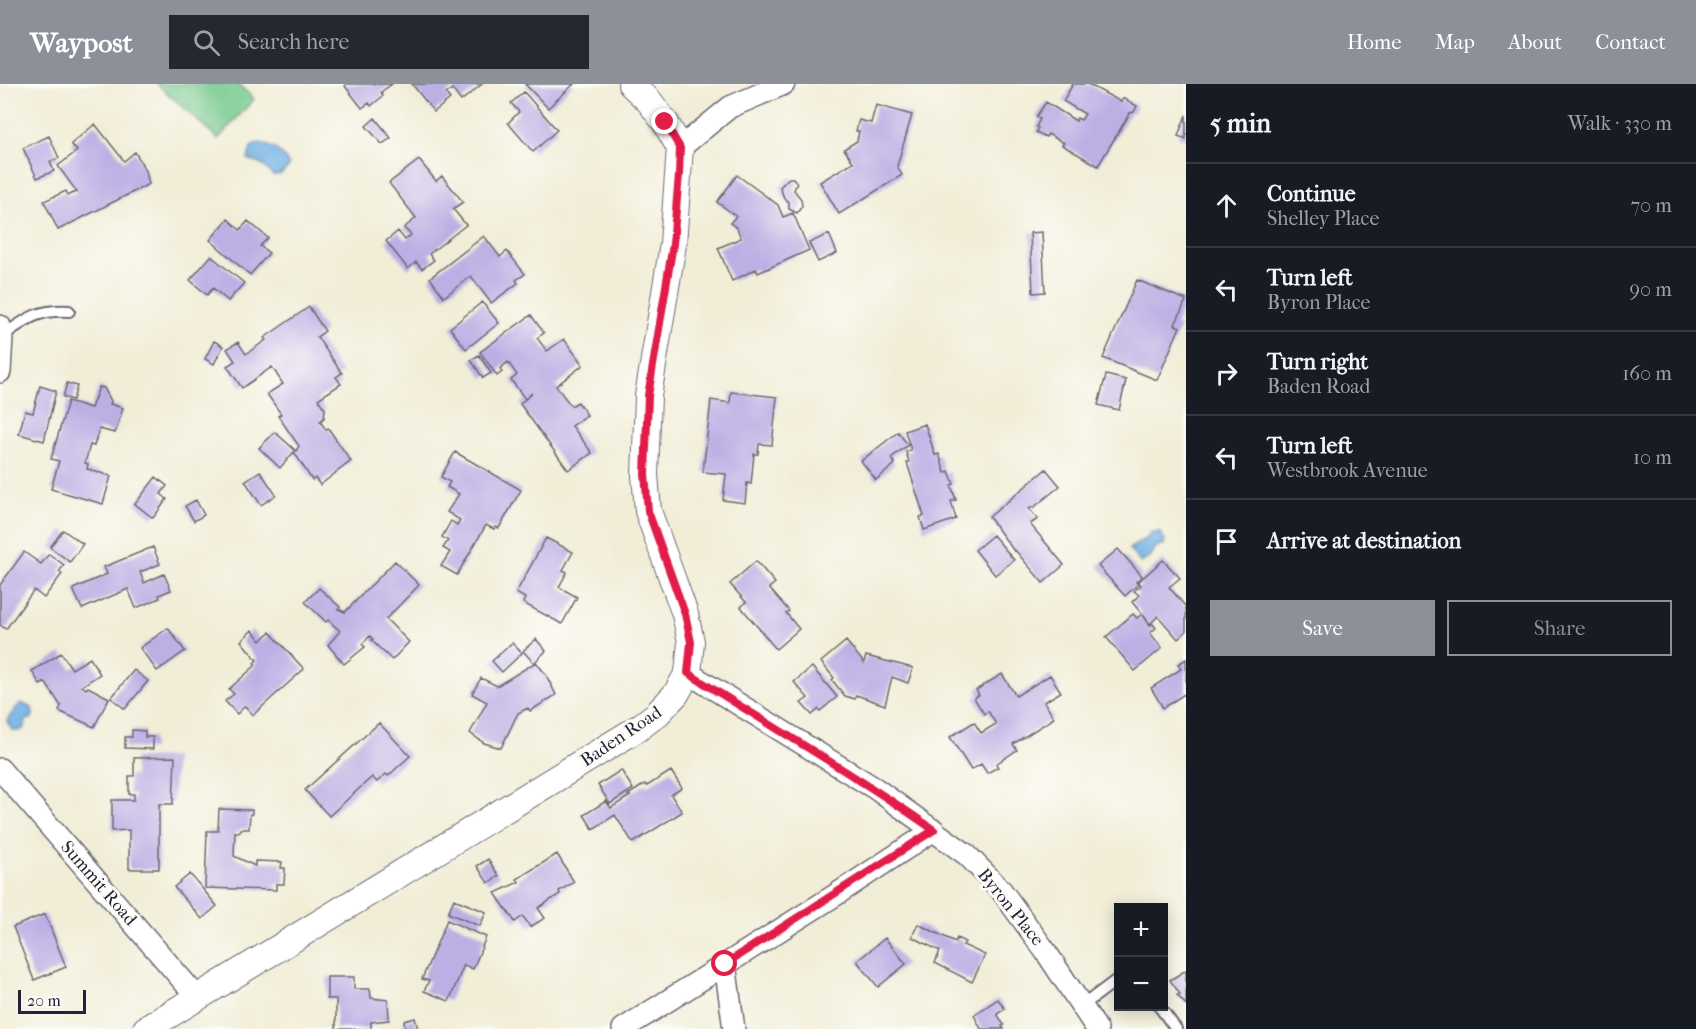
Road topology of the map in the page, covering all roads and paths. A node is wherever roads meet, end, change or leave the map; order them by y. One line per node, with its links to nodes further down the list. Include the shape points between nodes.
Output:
1 (631, 84): 3 (street, via 649,101)
2 (784, 84): 3 (street, via 730,107)
3 (680, 148): 7 (street, Baden Road, via 673,244 648,396 645,474 648,511 685,614 691,642)
4 (69, 311): 5 (lane, via 51,310)
5 (1, 331): 6 (street)
6 (0, 372)
7 (688, 673): 9 (street, Byron Place, via 876,789); 12 (street, Baden Road, via 668,704 640,727)
8 (0, 769): 12 (street, Summit Road)
9 (934, 830): 10 (street); 13 (street, Byron Place, via 967,855 1001,890)
10 (725, 964): 16 (street); 17 (street)
11 (1114, 984): 13 (lane)
12 (197, 997): 15 (street, Baden Road)
13 (1082, 1006): 18 (street, Byron Place)
14 (1163, 1011): 19 (lane)
15 (146, 1029)
16 (623, 1029)
17 (734, 1029)
18 (1097, 1029)
19 (1176, 1029)

